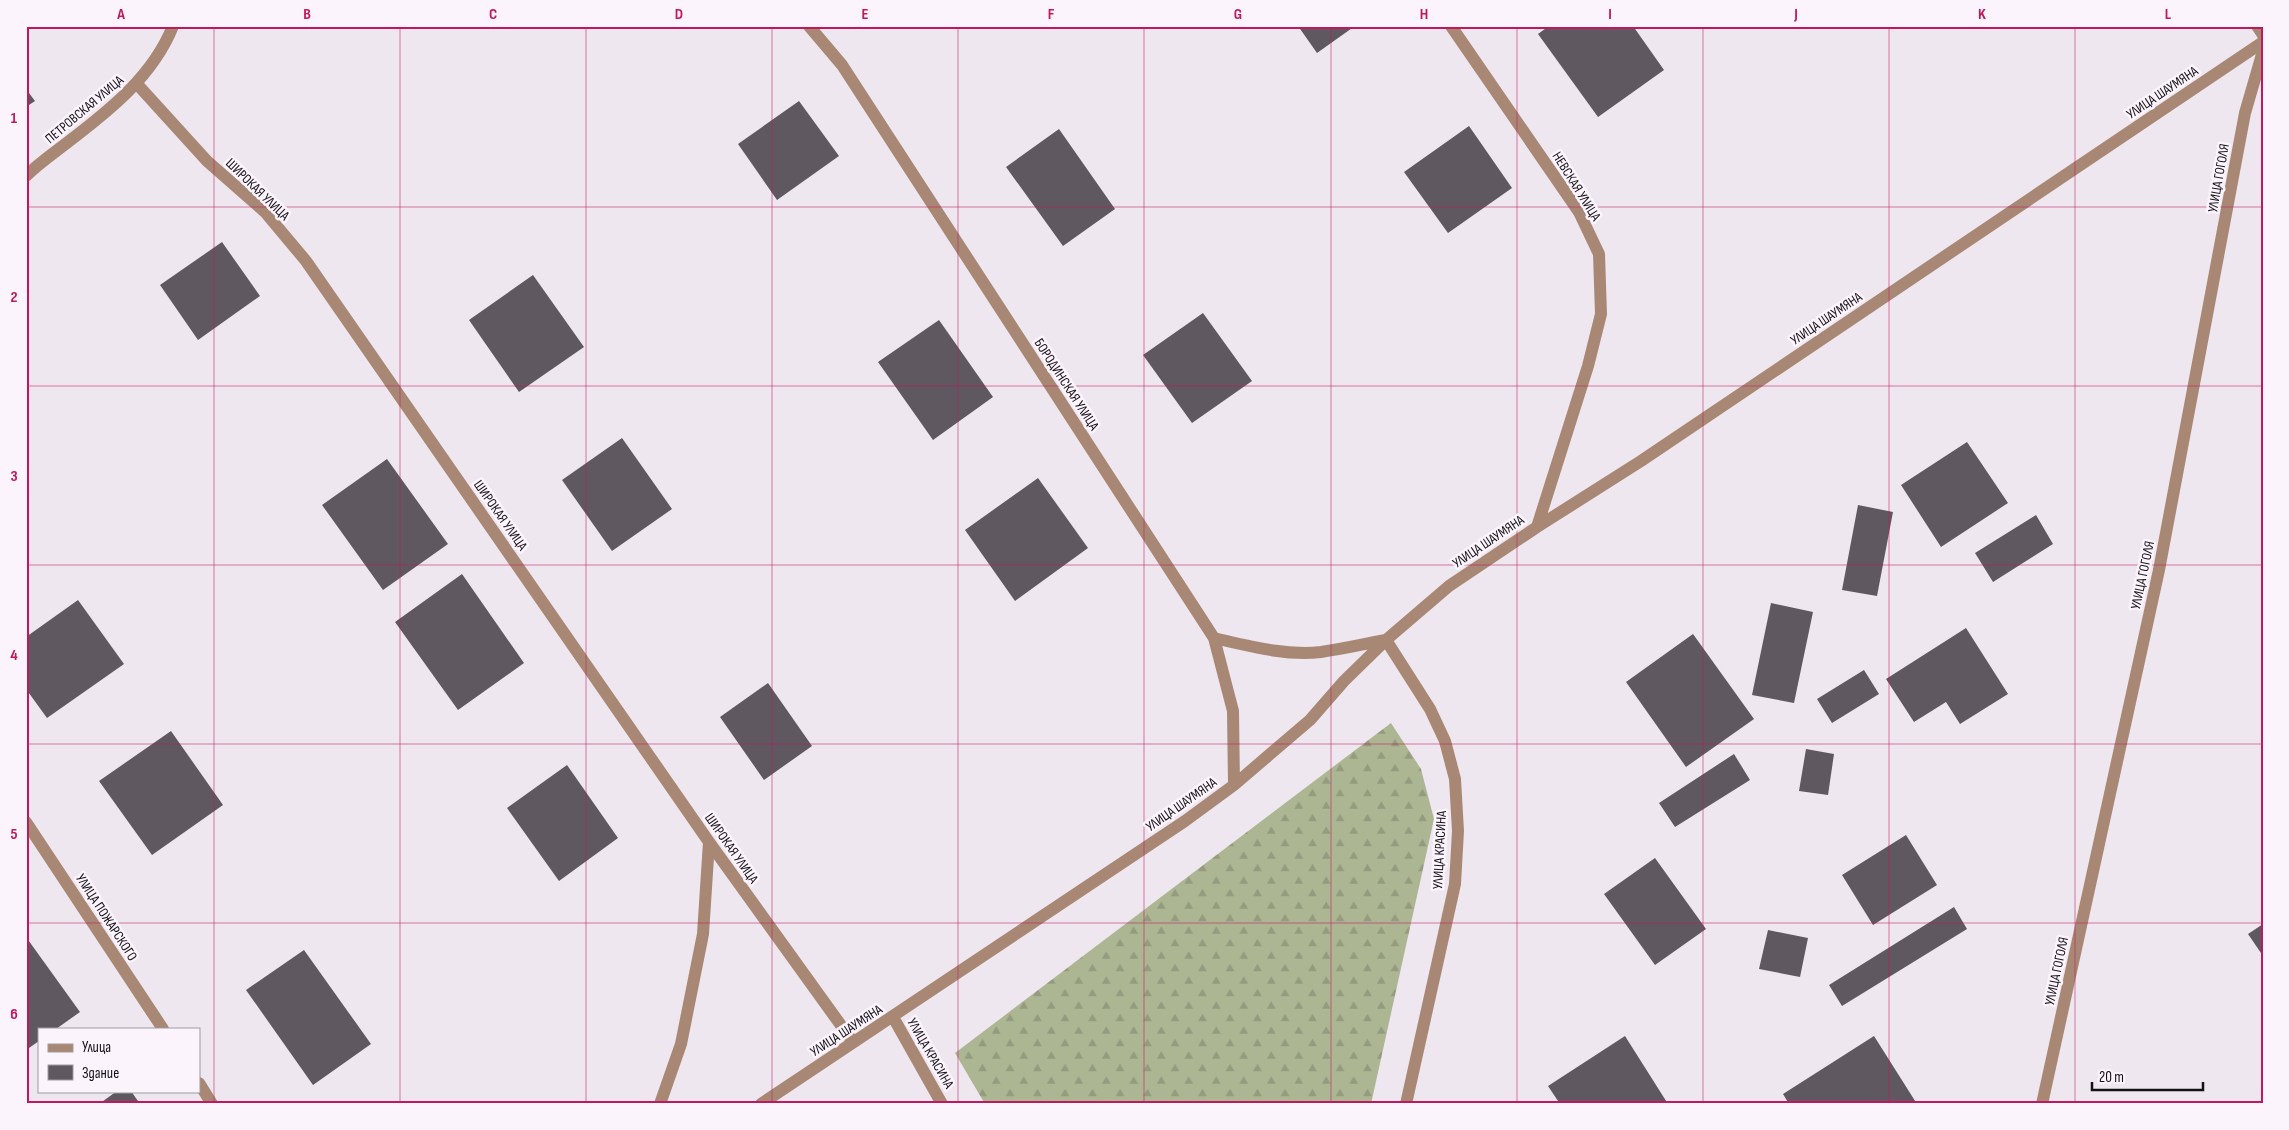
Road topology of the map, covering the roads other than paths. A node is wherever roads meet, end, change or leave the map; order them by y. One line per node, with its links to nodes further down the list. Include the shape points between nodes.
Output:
1 (173, 26): 8 (street, via 166,43)
2 (809, 26): 11 (street, БОРОДИНСКАЯ УЛИЦА, via 842,65)
3 (1451, 26): 10 (street, НЕВСКАЯ УЛИЦА, via 1579,212 1599,254 1601,314 1588,366)
4 (2257, 26): 5 (street)
5 (2263, 35)
6 (2263, 42): 10 (street, УЛИЦА ШАУМЯНА, via 1641,461)
7 (2263, 51): 25 (street, УЛИЦА ГОГОЛЯ, via 2245,113 2159,570)
8 (137, 84): 9 (street, ПЕТРОВСКАЯ УЛИЦА, via 105,114); 15 (street, ШИРОКАЯ УЛИЦА, via 207,161 265,212 306,261)
9 (26, 176)
10 (1537, 527): 12 (street, УЛИЦА ШАУМЯНА, via 1450,586)
11 (1214, 638): 12 (street, via 1290,652 1320,652); 13 (street, БОРОДИНСКАЯ УЛИЦА, via 1233,711)
12 (1386, 640): 13 (street, УЛИЦА ШАУМЯНА, via 1310,720); 24 (street, УЛИЦА КРАСИНА, via 1430,708 1445,741 1455,779 1458,831 1455,884)
13 (1234, 785): 16 (street, УЛИЦА ШАУМЯНА, via 1186,821)
14 (26, 822): 17 (street, УЛИЦА ПОЖАРСКОГО)
15 (709, 842): 18 (street, ШИРОКАЯ УЛИЦА); 21 (street, via 703,934 681,1044)
16 (893, 1017): 18 (street, УЛИЦА ШАУМЯНА); 23 (street, УЛИЦА КРАСИНА)
17 (162, 1028)
18 (853, 1042): 22 (street, УЛИЦА ШАУМЯНА)
19 (200, 1085): 20 (street)
20 (212, 1104)
21 (660, 1104)
22 (761, 1104)
23 (942, 1104)
24 (1406, 1104)
25 (2042, 1104)

